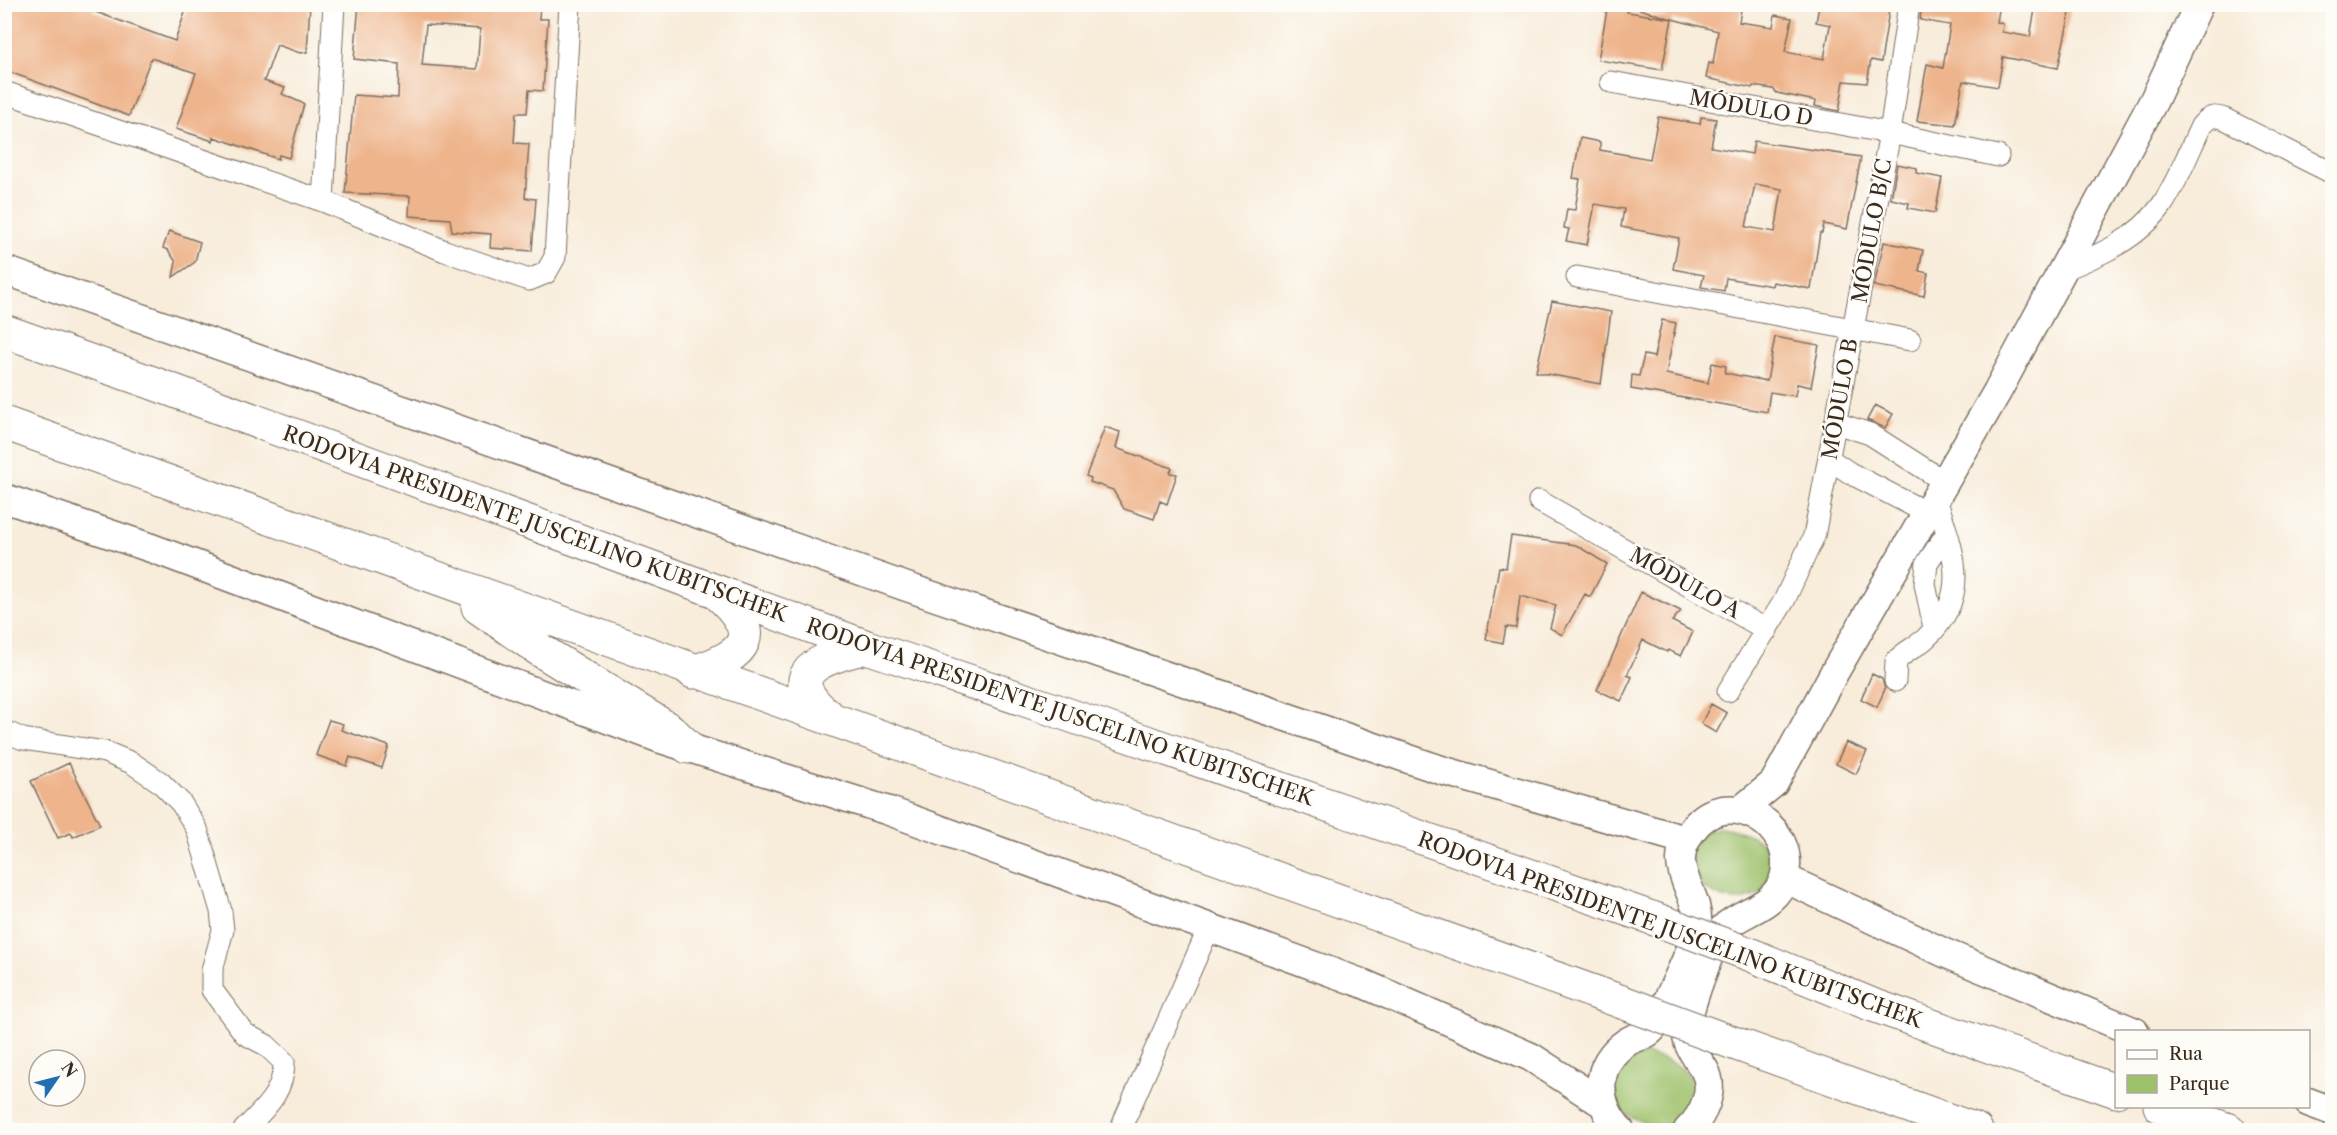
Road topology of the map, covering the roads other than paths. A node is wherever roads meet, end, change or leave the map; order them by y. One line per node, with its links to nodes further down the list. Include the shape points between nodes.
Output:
1 (334, 4): 10 (street)
2 (570, 4): 10 (street, via 555,257 546,273 529,280 445,251)
3 (1909, 4): 7 (street, MÓDULO B/C)
4 (2199, 4): 12 (main road, via 2154,100)
5 (1611, 82): 7 (street, MÓDULO D)
6 (4, 92): 10 (street)
7 (1890, 133): 8 (street, MÓDULO D); 14 (street, MÓDULO B/C)
8 (1998, 156)
9 (2332, 173): 12 (street, via 2225,119 2208,118 2162,205 2137,231 2107,252)
10 (323, 201)
11 (4, 270): 37 (main road, via 1441,770)
12 (2062, 270): 22 (main road)
13 (1577, 277): 14 (street, MÓDULO B)
14 (1854, 329): 16 (street); 18 (street, MÓDULO B)
15 (4, 331): 24 (highway, RODOVIA PRESIDENTE JUSCELINO KUBITSCHEK)
16 (1910, 340)
17 (4, 423): 23 (highway)
18 (1836, 423): 19 (street, MÓDULO B); 22 (street, via 1870,434)
19 (1829, 459): 22 (street, via 1850,473); 26 (street, MÓDULO B, via 1814,536)
20 (4, 498): 33 (main road, via 154,549)
21 (1539, 501): 26 (street, MÓDULO A)
22 (1939, 507): 25 (street, via 1925,584); 25 (street, via 1957,573 1945,615); 34 (main road, via 1834,674)
23 (440, 581): 28 (highway); 33 (highway, via 540,650 670,730)
24 (712, 589): 27 (highway, RODOVIA PRESIDENTE JUSCELINO KUBITSCHEK); 28 (highway, via 734,608 743,623 744,638 737,652 727,659)
25 (1934, 628): 29 (street, via 1896,661)
26 (1767, 630): 30 (street)
27 (867, 647): 31 (highway, via 827,657 817,662 805,678 810,699); 41 (highway, RODOVIA PRESIDENTE JUSCELINO KUBITSCHEK, bridge, via 1652,918 1870,1004)
28 (693, 672): 31 (highway)
29 (1895, 681)
30 (1728, 691)
31 (834, 721): 50 (highway, bridge)
32 (4, 731): 46 (street, via 23,739 105,752 160,782 181,803 196,829 221,910 223,930 212,970 213,990 245,1034 266,1045 284,1062 284,1080 268,1106)
33 (688, 747): 39 (main road, via 889,811)
34 (1774, 783): 35 (main road); 36 (main road)
35 (1741, 810): 36 (main road); 37 (main road, via 1708,815)
36 (1772, 826): 38 (main road, via 1784,851)
37 (1685, 840): 42 (main road, via 1681,871 1695,909 1697,928 1662,1014 1650,1032 1629,1041 1608,1060 1600,1088)
38 (1784, 878): 40 (main road, via 1947,954); 49 (main road, via 1776,894 1755,910 1730,920 1716,933 1686,1025 1691,1054 1706,1071 1708,1089 1706,1106)
39 (1209, 928): 42 (main road, via 1364,984 1482,1034 1531,1057); 47 (street)
40 (2130, 1030)
41 (2115, 1091)
42 (1602, 1103): 48 (main road)
43 (2310, 1103): 45 (main road)
44 (2163, 1108): 51 (highway)
45 (2332, 1111)
46 (244, 1131)
47 (1120, 1131)
48 (1620, 1131)
49 (1688, 1131)
50 (1976, 1131)
51 (2229, 1131)

